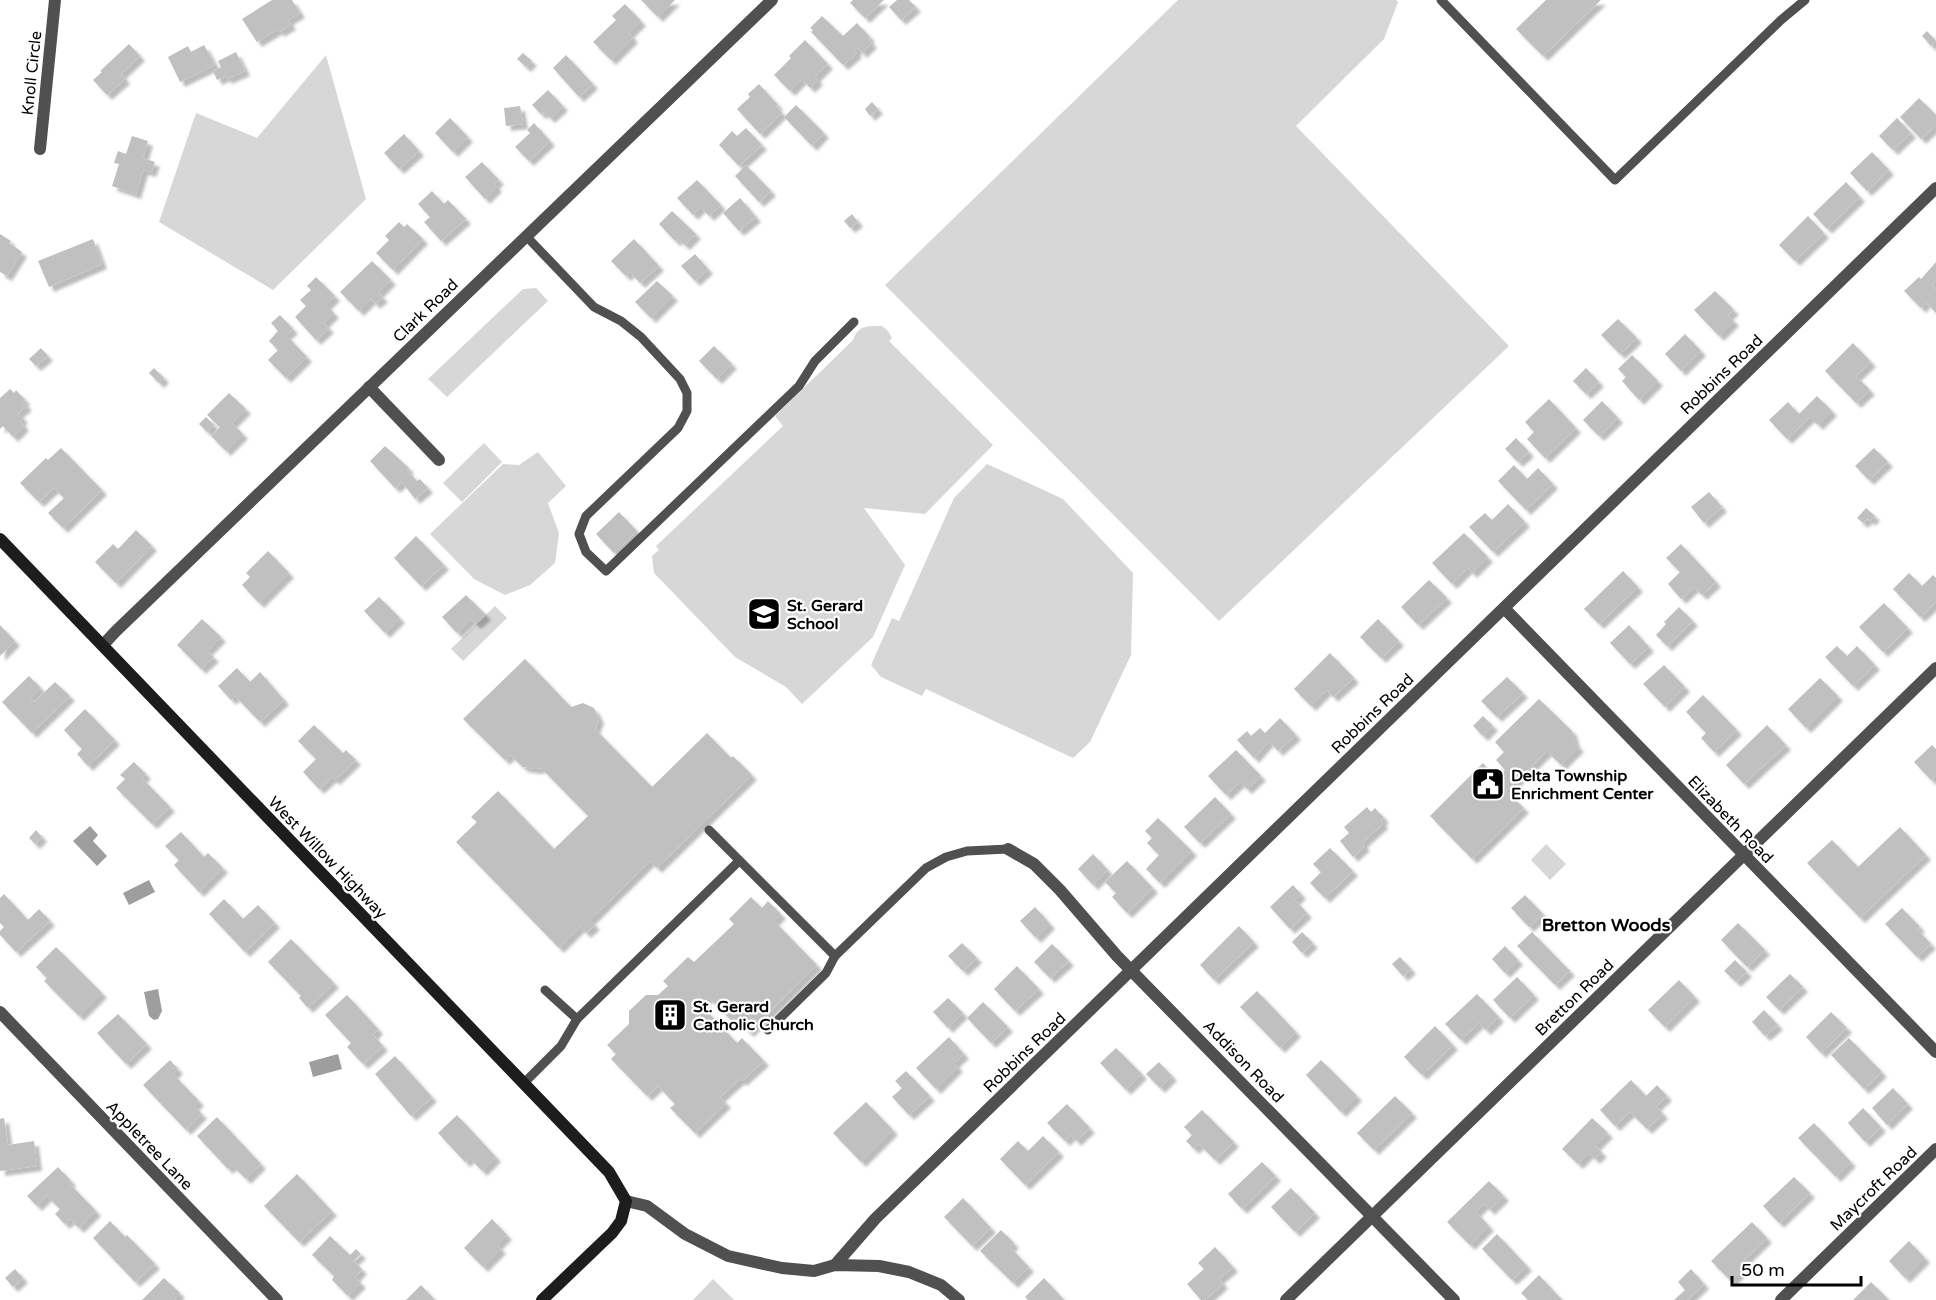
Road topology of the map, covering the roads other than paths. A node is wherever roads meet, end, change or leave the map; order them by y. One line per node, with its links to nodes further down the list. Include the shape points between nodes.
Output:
1 (55, 0): 5 (street, Knoll Circle)
2 (772, 0): 7 (street, Clark Road)
3 (1441, 0): 4 (lane, via 1615,180)
4 (1804, 0)
5 (40, 149)
6 (1936, 188): 12 (street, Robbins Road)
7 (526, 236): 8 (lane, via 594,307 641,337 680,379 687,393 687,411 678,428 586,516 579,534 586,552 606,571 799,386 815,361); 9 (street, Clark Road)
8 (854, 322)
9 (369, 387): 10 (street); 13 (street, Clark Road)
10 (439, 460)
11 (0, 539): 13 (street, West Willow Highway)
12 (1504, 608): 17 (street, Elizabeth Road); 20 (street, Robbins Road)
13 (104, 645): 26 (street, West Willow Highway)
14 (1936, 668): 17 (street, Bretton Road)
15 (709, 830): 18 (lane)
16 (1008, 849): 19 (lane, via 967,851 926,868); 20 (street, Addison Road, via 1034,864)
17 (1743, 856): 25 (street, Elizabeth Road); 29 (street, Bretton Road)
18 (740, 861): 19 (lane); 23 (lane)
19 (835, 956): 24 (lane, via 826,973)
20 (1132, 970): 29 (street, Addison Road); 30 (street, Robbins Road, via 875,1219)
21 (545, 990): 23 (lane)
22 (0, 1012): 31 (street, Appletree Lane)
23 (577, 1019): 26 (lane, via 561,1046)
24 (768, 1030)
25 (1936, 1052)
26 (523, 1084): 28 (street, West Willow Highway, via 609,1172)
27 (1936, 1149): 36 (street, Maycroft Road)
28 (626, 1201): 30 (street, via 647,1206 685,1234 728,1256 782,1268 813,1270); 32 (street, via 621,1221 612,1233)
29 (1373, 1216): 34 (street, Bretton Road); 35 (street, Addison Road)
30 (835, 1265): 33 (street, via 879,1266 909,1272 941,1285)
31 (277, 1300)
32 (542, 1300)
33 (959, 1300)
34 (1286, 1300)
35 (1454, 1300)
36 (1781, 1300)

